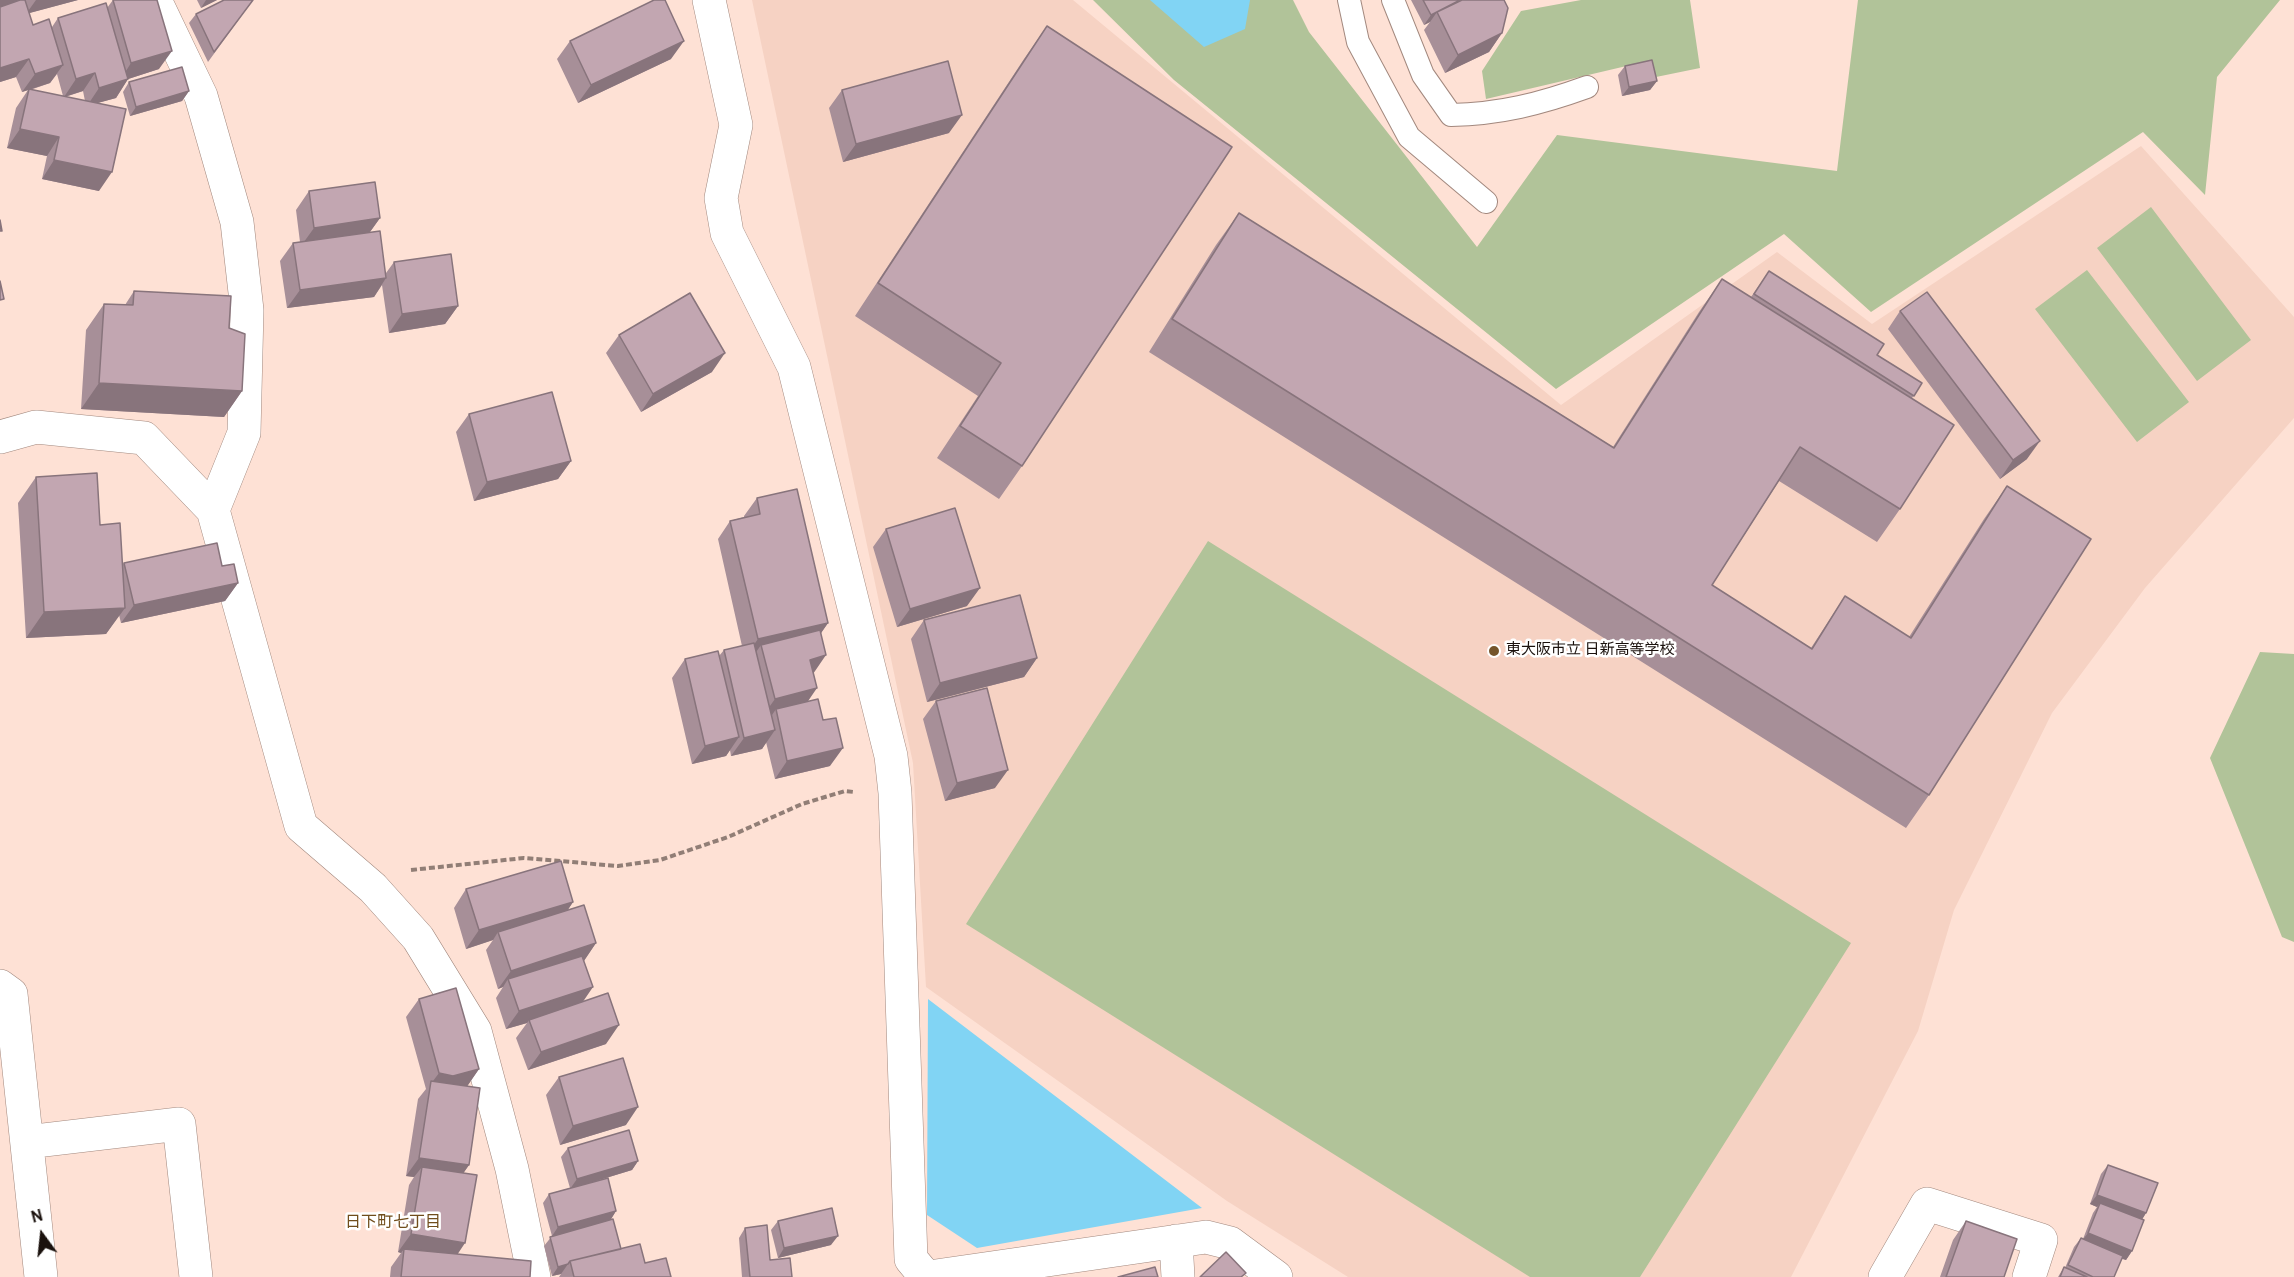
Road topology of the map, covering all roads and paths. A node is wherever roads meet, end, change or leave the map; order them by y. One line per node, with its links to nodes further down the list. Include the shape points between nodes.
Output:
1 (155, 0): 8 (street, via 201,96 237,222 246,299 244,432)
2 (709, 0): 9 (street, via 736,125 721,198 727,232 794,367 891,756)
3 (1349, 0): 6 (lane, via 1358,42 1409,136)
4 (1393, 0): 5 (lane, via 1423,75 1451,115 1485,115 1529,106)
5 (1587, 87)
6 (1486, 202)
7 (0, 437): 8 (street, via 36,427 144,438)
8 (213, 510): 10 (street, via 301,826)
9 (895, 793): 10 (path, via 834,794 660,860 618,866 524,858 414,868); 17 (street, via 910,1259)
10 (373, 888): 16 (street, via 418,938 475,1030 512,1169)
11 (0, 986): 12 (street, via 11,994)
12 (27, 1142): 14 (street); 15 (street, via 179,1124)
13 (1176, 1241): 17 (street); 18 (street); 19 (street, via 1206,1237 1230,1242)
14 (41, 1277)
15 (196, 1277)
16 (534, 1277)
17 (927, 1277)
18 (1178, 1277)
19 (1276, 1277)
20 (1885, 1277): 21 (street, via 1927,1204 2041,1240)
21 (2029, 1277)

